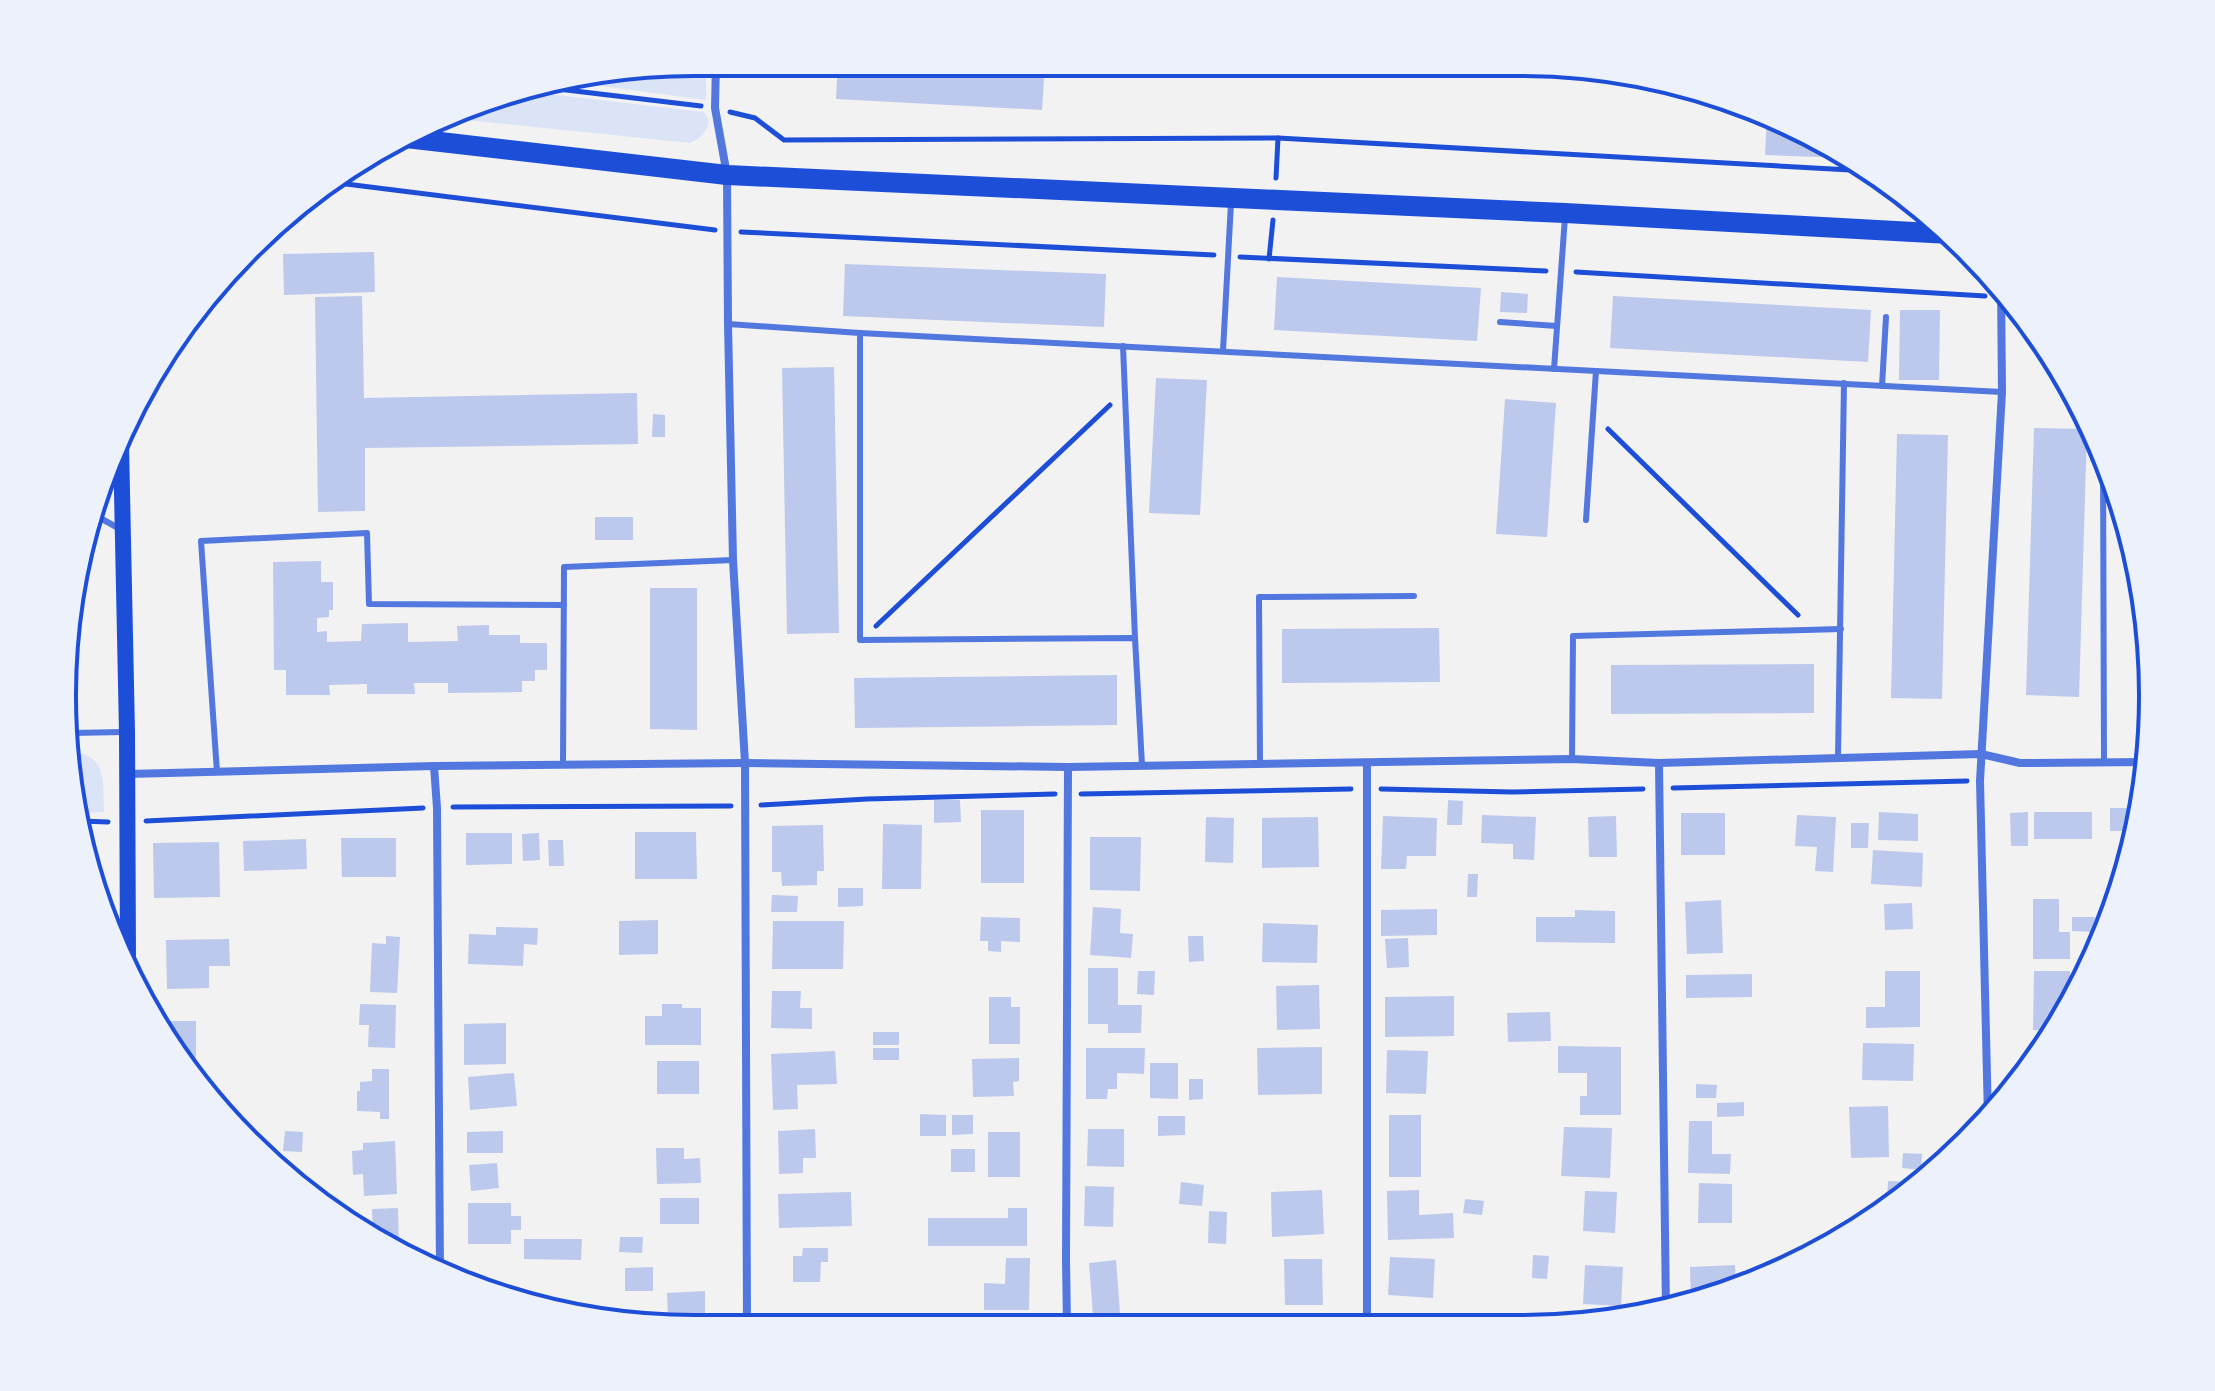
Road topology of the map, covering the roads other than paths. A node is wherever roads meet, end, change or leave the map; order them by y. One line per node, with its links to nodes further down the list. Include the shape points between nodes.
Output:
1 (716, 76): 3 (street, via 715,108)
2 (422, 140): 3 (main road)
3 (727, 175): 4 (main road); 10 (street)
4 (1231, 199): 5 (main road); 14 (lane)
5 (1565, 213): 6 (main road); 11 (lane)
6 (1931, 233)
7 (2001, 306): 19 (street)
8 (1886, 317): 18 (lane)
9 (1500, 322): 11 (lane)
10 (728, 324): 12 (lane); 25 (street)
11 (1557, 326): 15 (lane)
12 (860, 333): 13 (lane); 29 (lane, via 860,640)
13 (1123, 346): 14 (lane); 29 (lane)
14 (1223, 351): 15 (lane)
15 (1554, 369): 16 (lane)
16 (1596, 371): 17 (lane); 23 (lane)
17 (1844, 383): 18 (lane); 28 (lane)
18 (1882, 386): 19 (lane)
19 (2002, 392): 32 (street)
20 (121, 462): 24 (main road)
21 (2103, 488): 35 (lane)
22 (102, 519): 24 (lane)
23 (1586, 520)
24 (123, 532): 30 (main road)
25 (733, 560): 27 (lane, via 564,567); 37 (street)
26 (1414, 596): 40 (lane, via 1259,597)
27 (564, 605): 41 (lane); 45 (lane, via 369,604 367,533 201,541)
28 (1841, 629): 33 (lane); 34 (lane, via 1573,636)
29 (1135, 638): 42 (lane)
30 (127, 732): 31 (lane); 46 (main road)
31 (77, 733)
32 (1981, 754): 33 (street); 35 (street, via 2020,763); 48 (street)
33 (1838, 758): 39 (street)
34 (1572, 759): 38 (street); 39 (street)
35 (2104, 762): 36 (street)
36 (2135, 762)
37 (745, 763): 41 (street); 44 (street); 51 (street)
38 (1367, 763): 40 (street); 53 (street)
39 (1659, 763): 50 (street)
40 (1260, 764): 42 (street)
41 (563, 765): 43 (street)
42 (1142, 765): 44 (street)
43 (434, 766): 45 (street); 49 (street)
44 (1068, 767): 52 (street)
45 (217, 772): 46 (street)
46 (128, 774): 47 (main road)
47 (128, 943)
48 (1988, 1101)
49 (440, 1259)
50 (1666, 1297)
51 (747, 1315)
52 (1067, 1315)
53 (1367, 1315)

